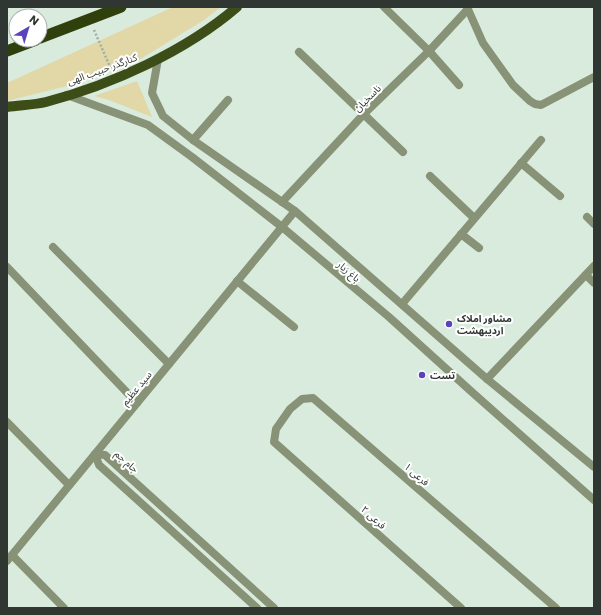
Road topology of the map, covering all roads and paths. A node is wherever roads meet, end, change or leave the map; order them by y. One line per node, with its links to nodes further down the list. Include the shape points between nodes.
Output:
1 (121, 7): 6 (highway)
2 (237, 7): 9 (main road, کنارگذر حبیب الهی, via 222,20)
3 (384, 7): 7 (street)
4 (468, 8): 7 (street, ناسخیان); 11 (street, via 491,55 513,85 535,104 541,105)
5 (94, 29): 10 (path)
6 (48, 35)
7 (429, 51): 12 (street); 16 (street, ناسخیان)
8 (299, 52): 16 (street)
9 (158, 59): 13 (main road, کنارگذر حبیب الهی, via 115,79); 17 (street, باغ زیار, via 152,93 163,116)
10 (109, 66)
11 (594, 77)
12 (459, 86)
13 (66, 95): 15 (main road, کنارگذر حبیب الهی, via 45,102); 21 (street, باغ زیار, via 148,125)
14 (228, 100): 17 (street)
15 (7, 106)
16 (363, 115): 20 (street); 25 (street, ناسخیان)
17 (193, 140): 19 (street, باغ زیار)
18 (541, 140): 22 (street)
19 (202, 146): 21 (street); 25 (street, باغ زیار)
20 (403, 152)
21 (192, 157): 30 (street, باغ زیار)
22 (521, 163): 24 (street); 28 (street)
23 (430, 176): 28 (street)
24 (560, 196)
25 (282, 202): 26 (street, باغ زیار)
26 (295, 211): 30 (street, سید عظیم); 39 (street, باغ زیار)
27 (587, 217): 29 (street)
28 (474, 218): 31 (street)
29 (594, 224)
30 (282, 227): 37 (street, سید عظیم); 49 (street, باغ زیار, via 389,317)
31 (461, 234): 33 (street); 39 (street)
32 (53, 247): 41 (street)
33 (479, 248)
34 (594, 266): 36 (street)
35 (9, 272): 43 (street)
36 (586, 275): 38 (street); 42 (street)
37 (238, 281): 40 (street); 41 (street, سید عظیم)
38 (594, 283)
39 (402, 304): 42 (street, باغ زیار)
40 (294, 327)
41 (169, 364): 43 (street, سید عظیم)
42 (487, 379): 47 (street, باغ زیار)
43 (137, 403): 46 (street, سید عظیم)
44 (8, 427): 48 (street)
45 (274, 442): 54 (street, فرعی ۲); 55 (street, فرعی ۱, via 276,429 290,409 302,399 313,398)
46 (95, 454): 48 (street, سید عظیم); 52 (street, via 99,465); 53 (street, جام جم, via 105,455)
47 (594, 467)
48 (69, 485): 50 (street, سید عظیم)
49 (594, 500)
50 (10, 558): 51 (street)
51 (64, 608)
52 (257, 608)
53 (274, 608)
54 (461, 608)
55 (556, 608)

